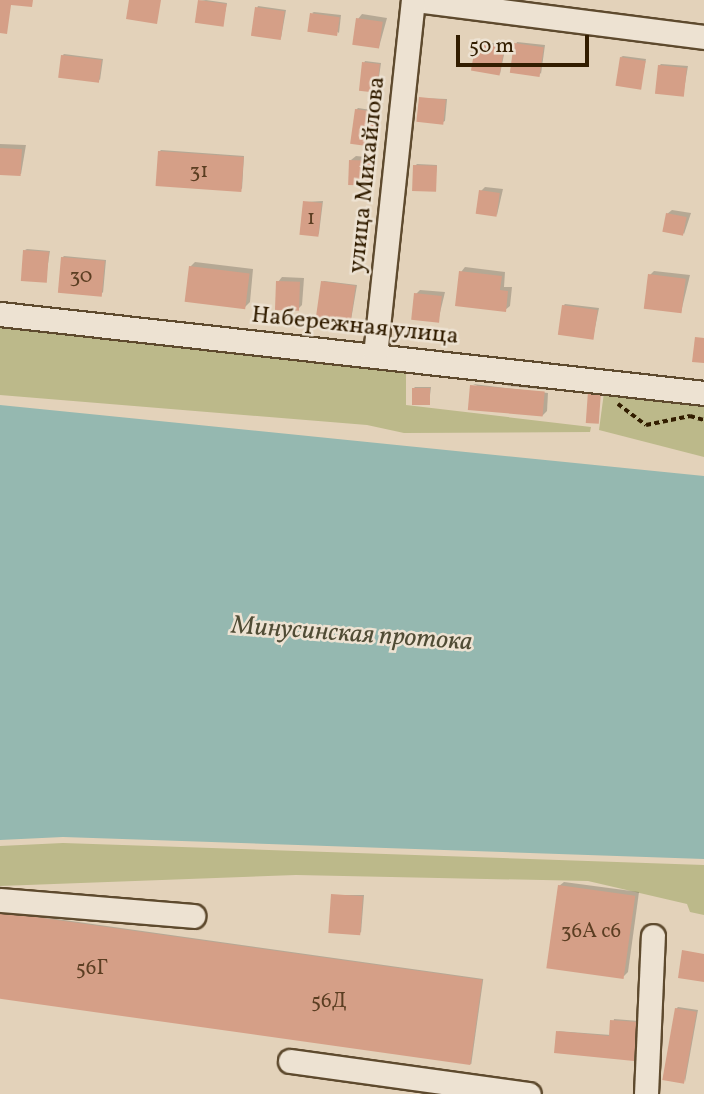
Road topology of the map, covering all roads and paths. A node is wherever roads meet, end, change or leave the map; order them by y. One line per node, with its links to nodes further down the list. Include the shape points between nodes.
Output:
1 (414, 0): 2 (street); 4 (street, улица Михайлова)
2 (704, 37)
3 (0, 314): 4 (street, Набережная улица)
4 (375, 355): 5 (street, Набережная улица)
5 (704, 393)
6 (0, 900): 7 (street)
7 (193, 916)
8 (653, 936): 11 (street)
9 (290, 1061): 10 (street)
10 (529, 1094)
11 (646, 1094)

